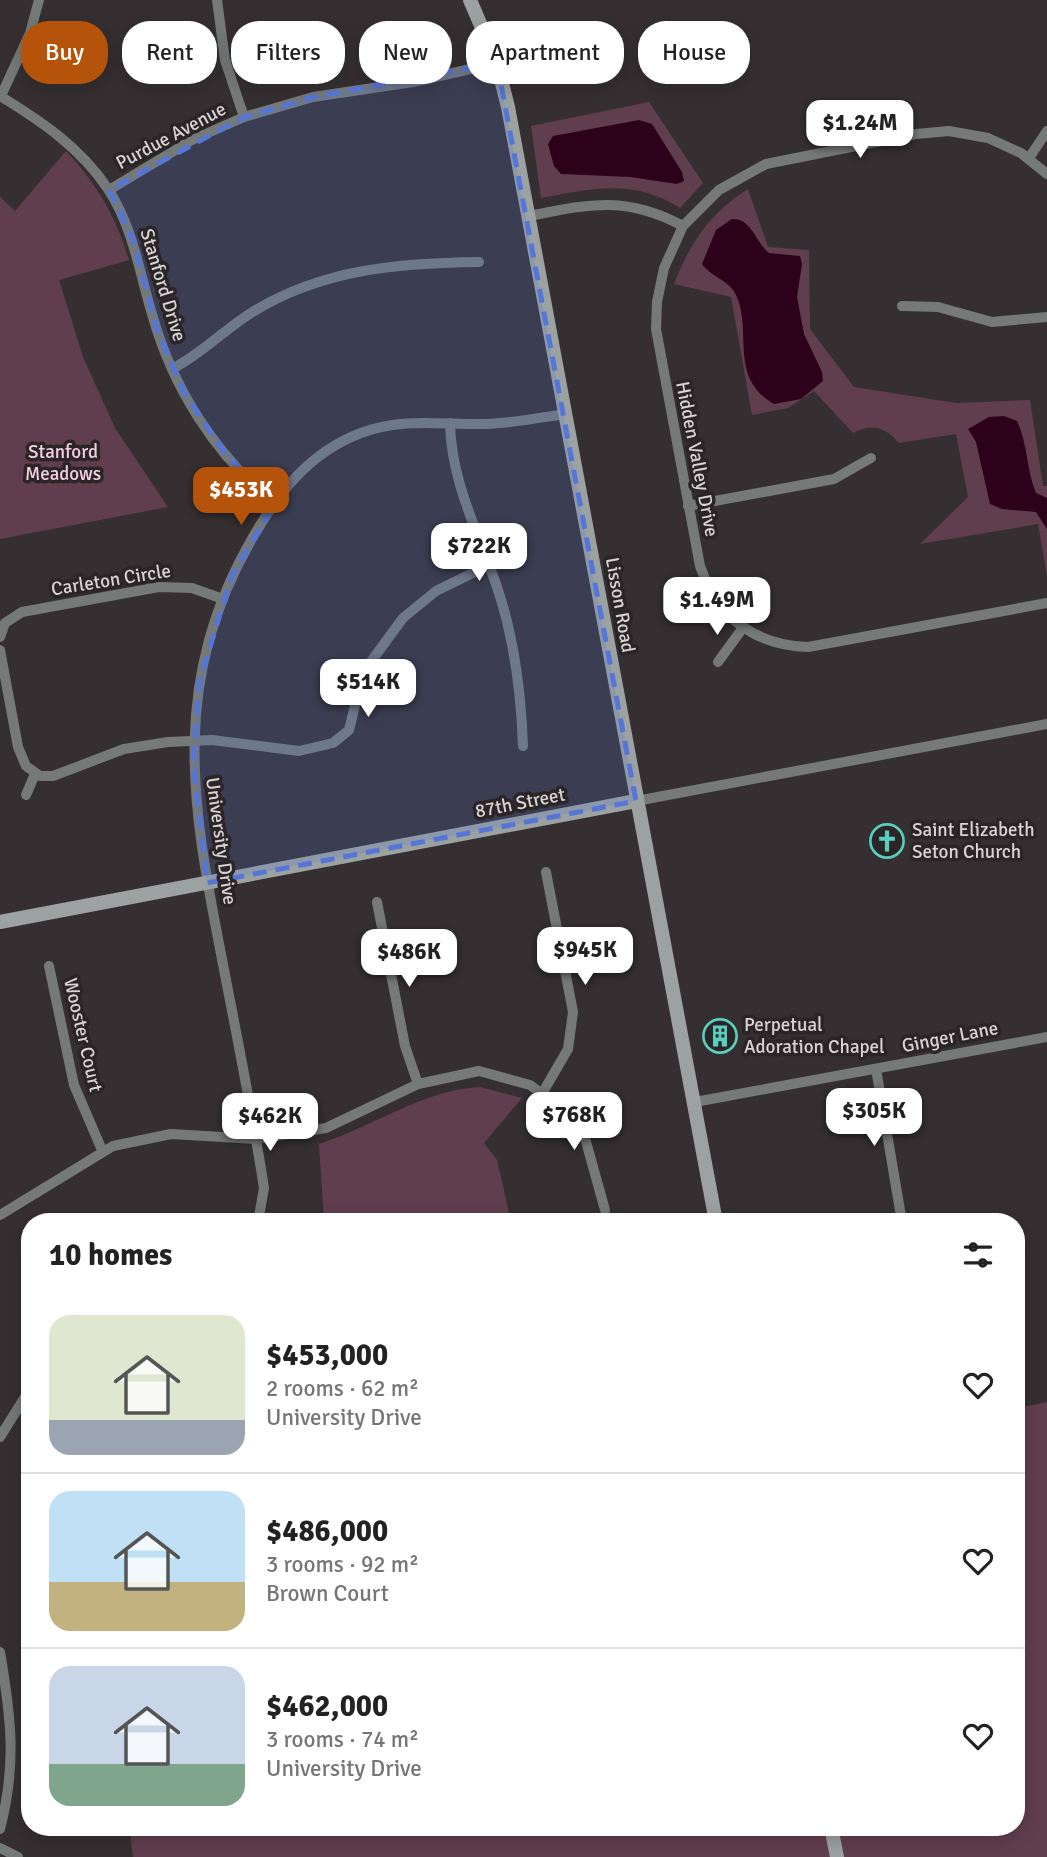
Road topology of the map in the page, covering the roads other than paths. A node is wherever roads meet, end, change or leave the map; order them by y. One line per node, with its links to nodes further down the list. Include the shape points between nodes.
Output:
1 (39, 0): 7 (street, via 30,33)
2 (217, 0): 8 (street, via 225,60)
3 (470, 0): 4 (street, Lisson Road)
4 (479, 21)
5 (466, 70): 8 (street, Purdue Avenue, via 313,97)
6 (501, 84): 13 (street, Lisson Road)
7 (1, 96): 12 (street, Stanford Drive, via 60,136)
8 (244, 117): 12 (street, Purdue Avenue, via 180,147)
9 (1047, 131): 10 (street)
10 (1029, 158): 11 (street); 14 (street, via 988,138 949,131 788,158 752,170 719,190)
11 (1047, 174)
12 (109, 190): 18 (street, Stanford Drive, via 132,241)
13 (529, 216): 14 (street, via 611,203 642,208); 19 (street, Lisson Road)
14 (683, 226): 23 (street, Hidden Valley Drive, via 664,268 656,329)
15 (479, 262): 18 (street, via 388,266 320,280 251,313)
16 (902, 306): 17 (street, via 938,307 992,322)
17 (1047, 317)
18 (172, 369): 22 (street, Stanford Drive, via 227,456)
19 (565, 414): 20 (street, University Drive, via 501,423); 37 (street, Lisson Road)
20 (450, 422): 22 (street, University Drive, via 394,424 346,439 308,464); 24 (street, via 459,485)
21 (871, 458): 23 (street, via 834,479)
22 (275, 503): 25 (street, University Drive, via 245,550)
23 (688, 506): 28 (street, Hidden Valley Drive, via 707,585)
24 (489, 565): 33 (street, via 436,591 386,637 363,678 349,730 339,740 299,751); 34 (street, via 514,659)
25 (223, 598): 27 (street, Carleton Circle, via 192,588 159,587 31,610); 33 (street, University Drive, via 204,661)
26 (1047, 603): 28 (street, Hidden Valley Drive, via 808,647 784,645)
27 (2, 622): 29 (street, Carleton Circle)
28 (742, 629): 31 (street)
29 (0, 637)
30 (0, 650): 35 (street, via 18,747)
31 (718, 662)
32 (1047, 724): 37 (street, 87th Street)
33 (194, 741): 35 (street, via 142,745 53,776); 39 (street, University Drive, via 194,798)
34 (523, 746)
35 (35, 774): 36 (street)
36 (26, 796)
37 (636, 801): 39 (street, 87th Street); 47 (street, Lisson Road)
38 (546, 872): 46 (street, via 573,1012 568,1049)
39 (207, 883): 41 (street, 87th Street); 48 (street, University Drive)
40 (377, 902): 45 (street, via 405,1046)
41 (0, 922)
42 (49, 966): 49 (street, Wooster Court, via 74,1085)
43 (1047, 1037): 44 (street, Ginger Lane)
44 (876, 1069): 47 (street, Ginger Lane); 53 (street)
45 (418, 1084): 46 (street, via 479,1071); 48 (street, via 326,1128)
46 (543, 1092): 50 (street, via 585,1138)
47 (695, 1102): 52 (street, Lisson Road)
48 (257, 1139): 49 (street, via 172,1134); 51 (street, University Drive, via 264,1188)
49 (102, 1150): 54 (street)
50 (604, 1210)
51 (260, 1213)
52 (714, 1213)
53 (900, 1213)
54 (0, 1215)
55 (21, 1403): 56 (street)
56 (0, 1437)
57 (0, 1652): 58 (street, via 13,1748)
58 (0, 1829)
59 (833, 1836): 62 (street)
60 (0, 1848): 61 (street)
61 (19, 1857)
62 (837, 1857)

